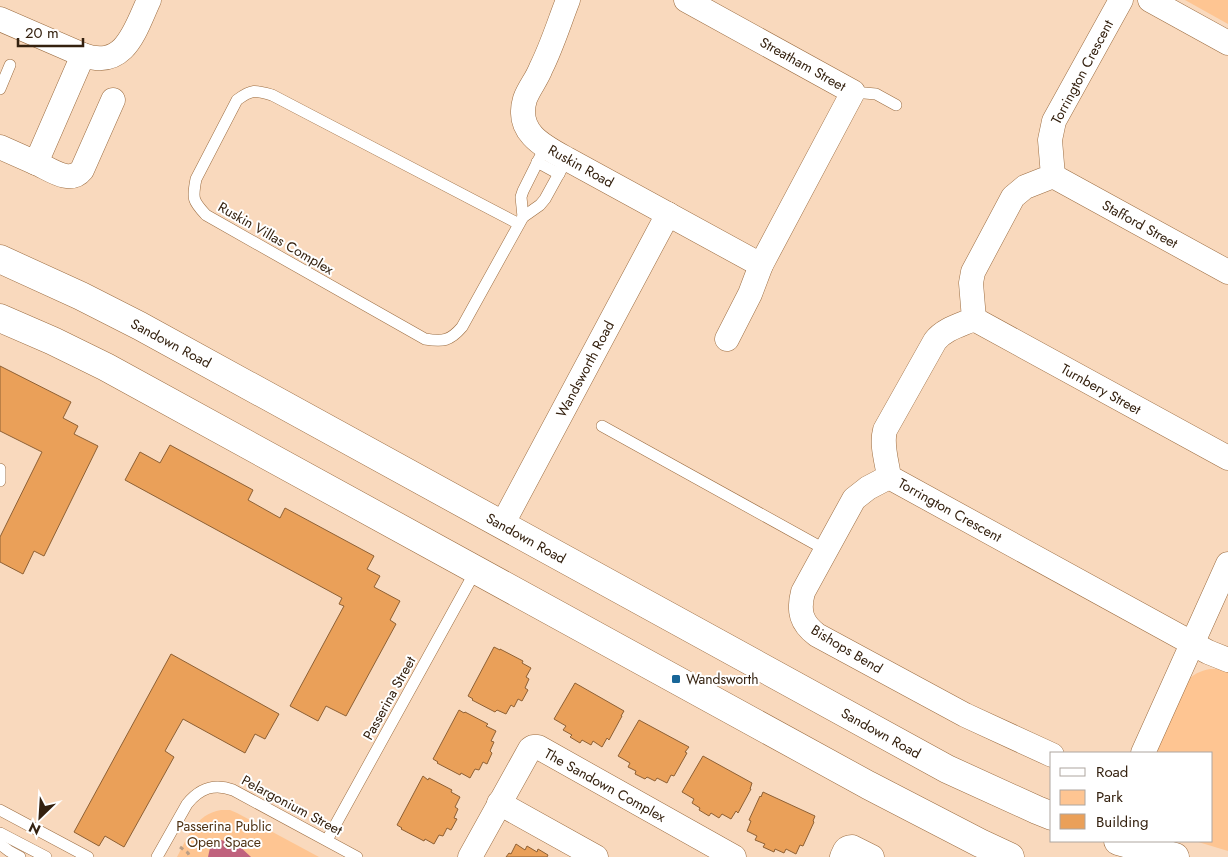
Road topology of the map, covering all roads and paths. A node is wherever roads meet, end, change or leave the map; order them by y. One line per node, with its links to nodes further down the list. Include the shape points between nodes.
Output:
1 (149, 0): 8 (street, via 127,45 120,52 103,59)
2 (568, 0): 15 (street, Ruskin Road, via 524,107 526,125)
3 (686, 0): 11 (street, Streatham Street)
4 (1121, 0): 18 (street, Torrington Crescent, via 1054,121 1050,140)
5 (1150, 0): 7 (street)
6 (0, 19): 8 (street)
7 (1228, 43)
8 (83, 55): 16 (street)
9 (10, 65): 10 (lane)
10 (0, 89)
11 (853, 92): 13 (lane, via 876,94); 22 (street, Streatham Street)
12 (113, 100): 16 (street, via 79,173 65,176)
13 (896, 105)
14 (0, 147): 16 (street)
15 (541, 154): 17 (street, Ruskin Road); 20 (lane, via 522,191)
16 (36, 163)
17 (563, 167): 19 (street, Ruskin Road); 20 (lane, Ruskin Villas Complex, via 545,199)
18 (1053, 176): 23 (street, Stafford Street); 25 (street, via 1025,187 1013,196 974,272 971,283)
19 (668, 214): 22 (street, Ruskin Road); 32 (street, Wandsworth Road)
20 (521, 221): 20 (lane, Ruskin Villas Complex, via 462,327 454,336 436,341 425,339 206,215 196,204 193,193 196,179 237,100 258,91 272,95)
21 (0, 259): 32 (main road, Sandown Road, via 140,326)
22 (761, 265): 26 (street, Streatham Street)
23 (1228, 272)
24 (0, 318): 35 (main road, via 106,367)
25 (974, 319): 28 (street, Turnbery Street); 30 (street, Torrington Crescent, via 939,335 886,430 884,444)
26 (727, 339)
27 (602, 426): 33 (lane)
28 (1228, 458)
29 (0, 469): 31 (lane)
30 (889, 477): 33 (street, Bishops Bend, via 854,499); 36 (street, Torrington Crescent)
31 (0, 480)
32 (502, 525): 42 (main road, Sandown Road, via 947,769)
33 (826, 550): 39 (street, Bishops Bend, via 800,600 802,617 811,630 965,715)
34 (1228, 564): 36 (street)
35 (476, 570): 44 (lane, Passerina Street); 57 (main road, via 868,785)
36 (1192, 644): 37 (street, Torrington Crescent); 38 (street)
37 (1228, 660)
38 (1143, 752)
39 (1050, 754)
40 (499, 803): 52 (street, The Sandown Complex); 53 (street); 54 (street, The Sandown Complex, via 530,749 538,747)
41 (0, 810): 49 (lane)
42 (1050, 815)
43 (0, 833): 48 (lane)
44 (327, 840): 50 (lane, Pelargonium Street, via 233,790 215,786 192,797); 51 (lane, Pelargonium Street)
45 (1122, 842): 58 (main road)
46 (0, 844): 47 (lane)
47 (20, 857)
48 (46, 857)
49 (88, 857)
50 (157, 857)
51 (357, 857)
52 (470, 857)
53 (596, 857)
54 (734, 857)
55 (842, 857): 56 (street, via 848,847)
56 (872, 857)
57 (1010, 857)
58 (1175, 857)

